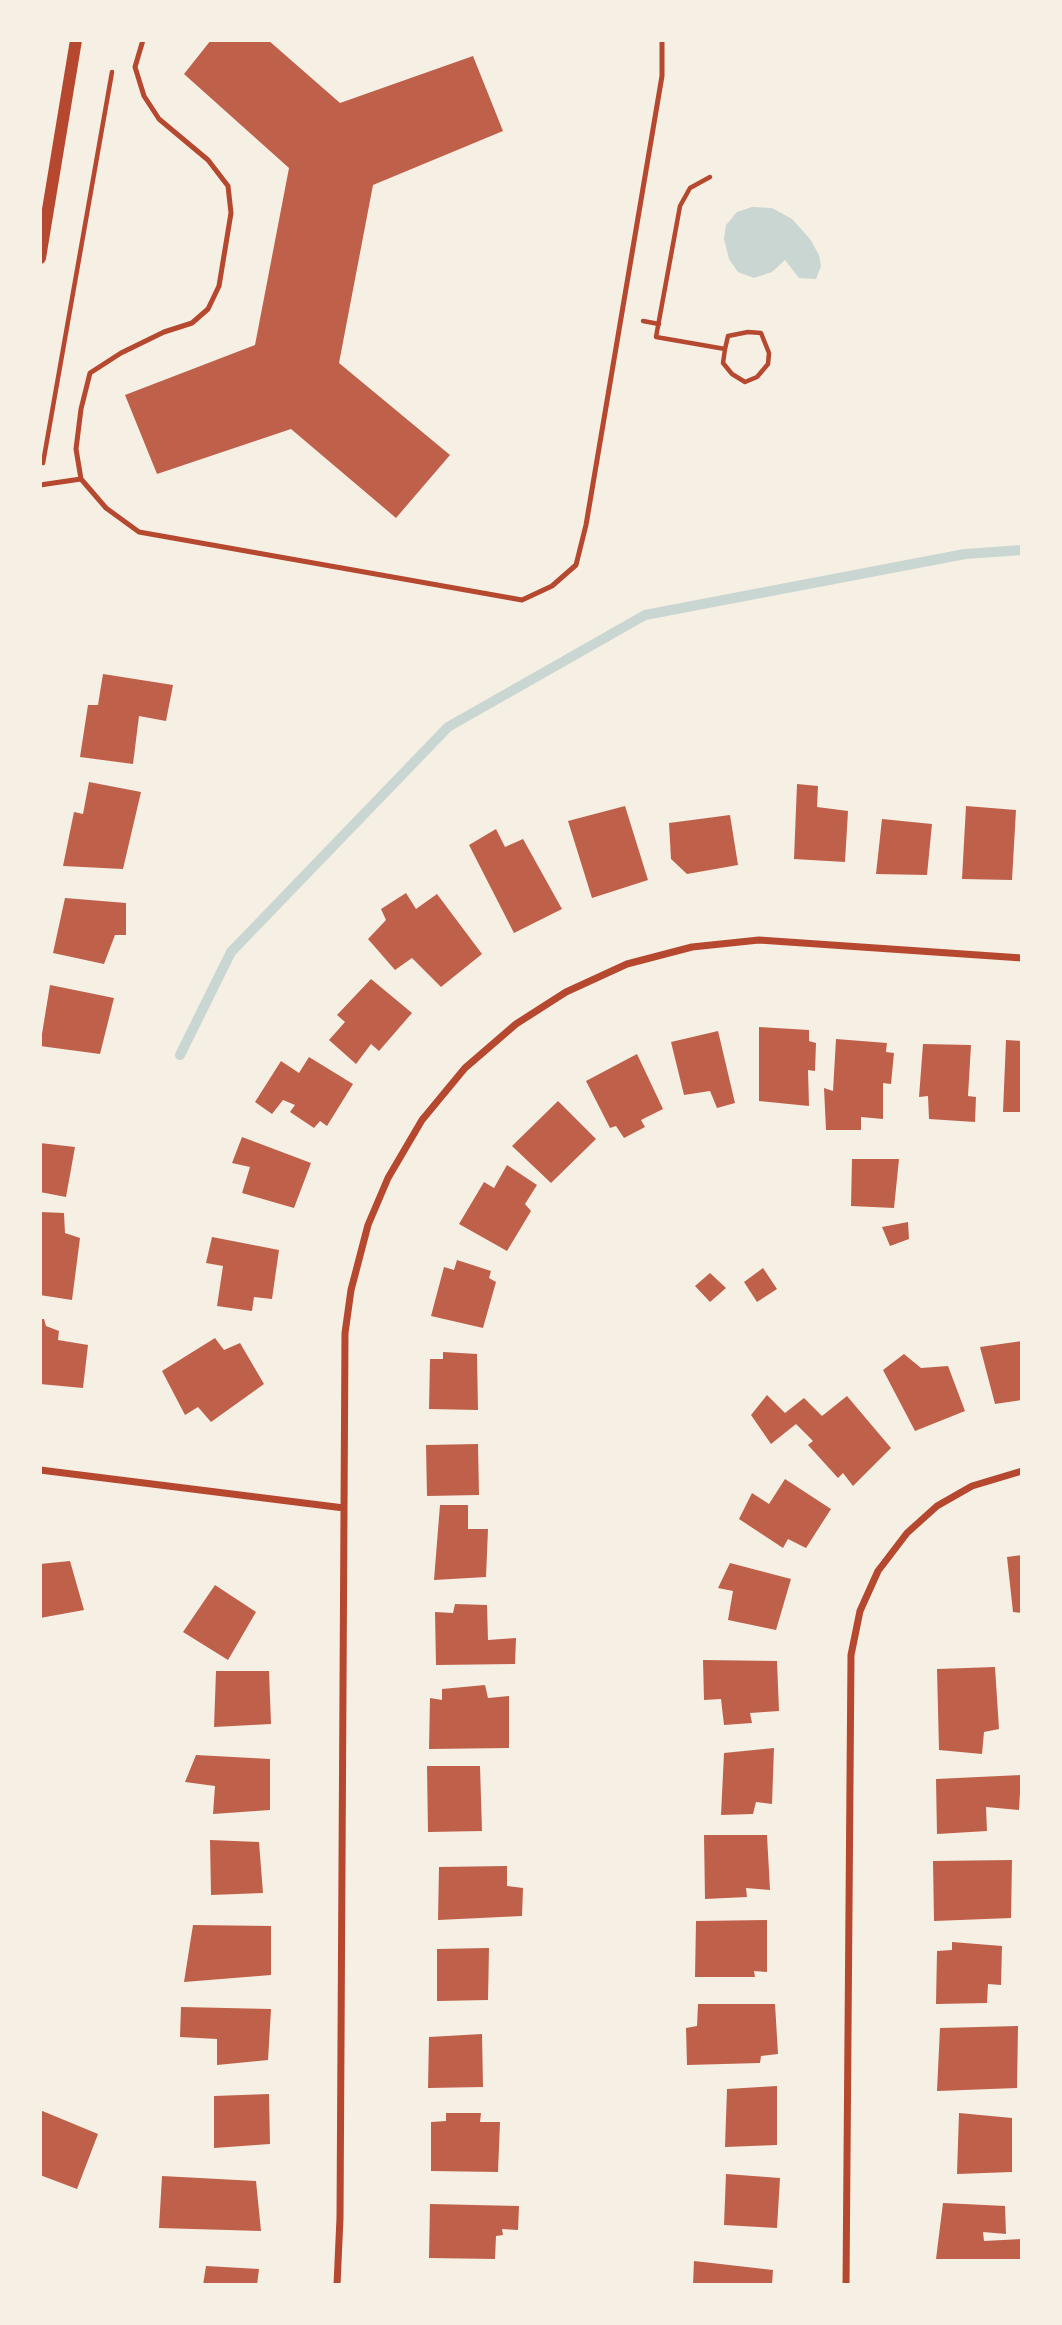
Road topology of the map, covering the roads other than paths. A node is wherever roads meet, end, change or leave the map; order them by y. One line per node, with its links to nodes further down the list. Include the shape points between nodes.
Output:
1 (76, 40): 4 (street)
2 (143, 40): 5 (lane, via 135,67 144,96 159,118 208,160 228,187 231,214 219,285 208,309 192,323 121,353 90,373 76,449)
3 (662, 40): 5 (lane, via 662,76 586,525 576,565 552,586 522,600 139,532 106,508)
4 (40, 258)
5 (81, 479): 6 (lane)
6 (40, 485)
7 (1022, 958): 10 (street, via 759,940 692,947 627,964 566,992 516,1024 465,1068 422,1120 388,1178 368,1225 345,1333)
8 (40, 1470): 10 (street)
9 (1022, 1471): 12 (street, via 972,1486 937,1506 907,1533 878,1571 855,1633 851,1655)
10 (344, 1508): 11 (street)
11 (337, 2285)
12 (846, 2285)

